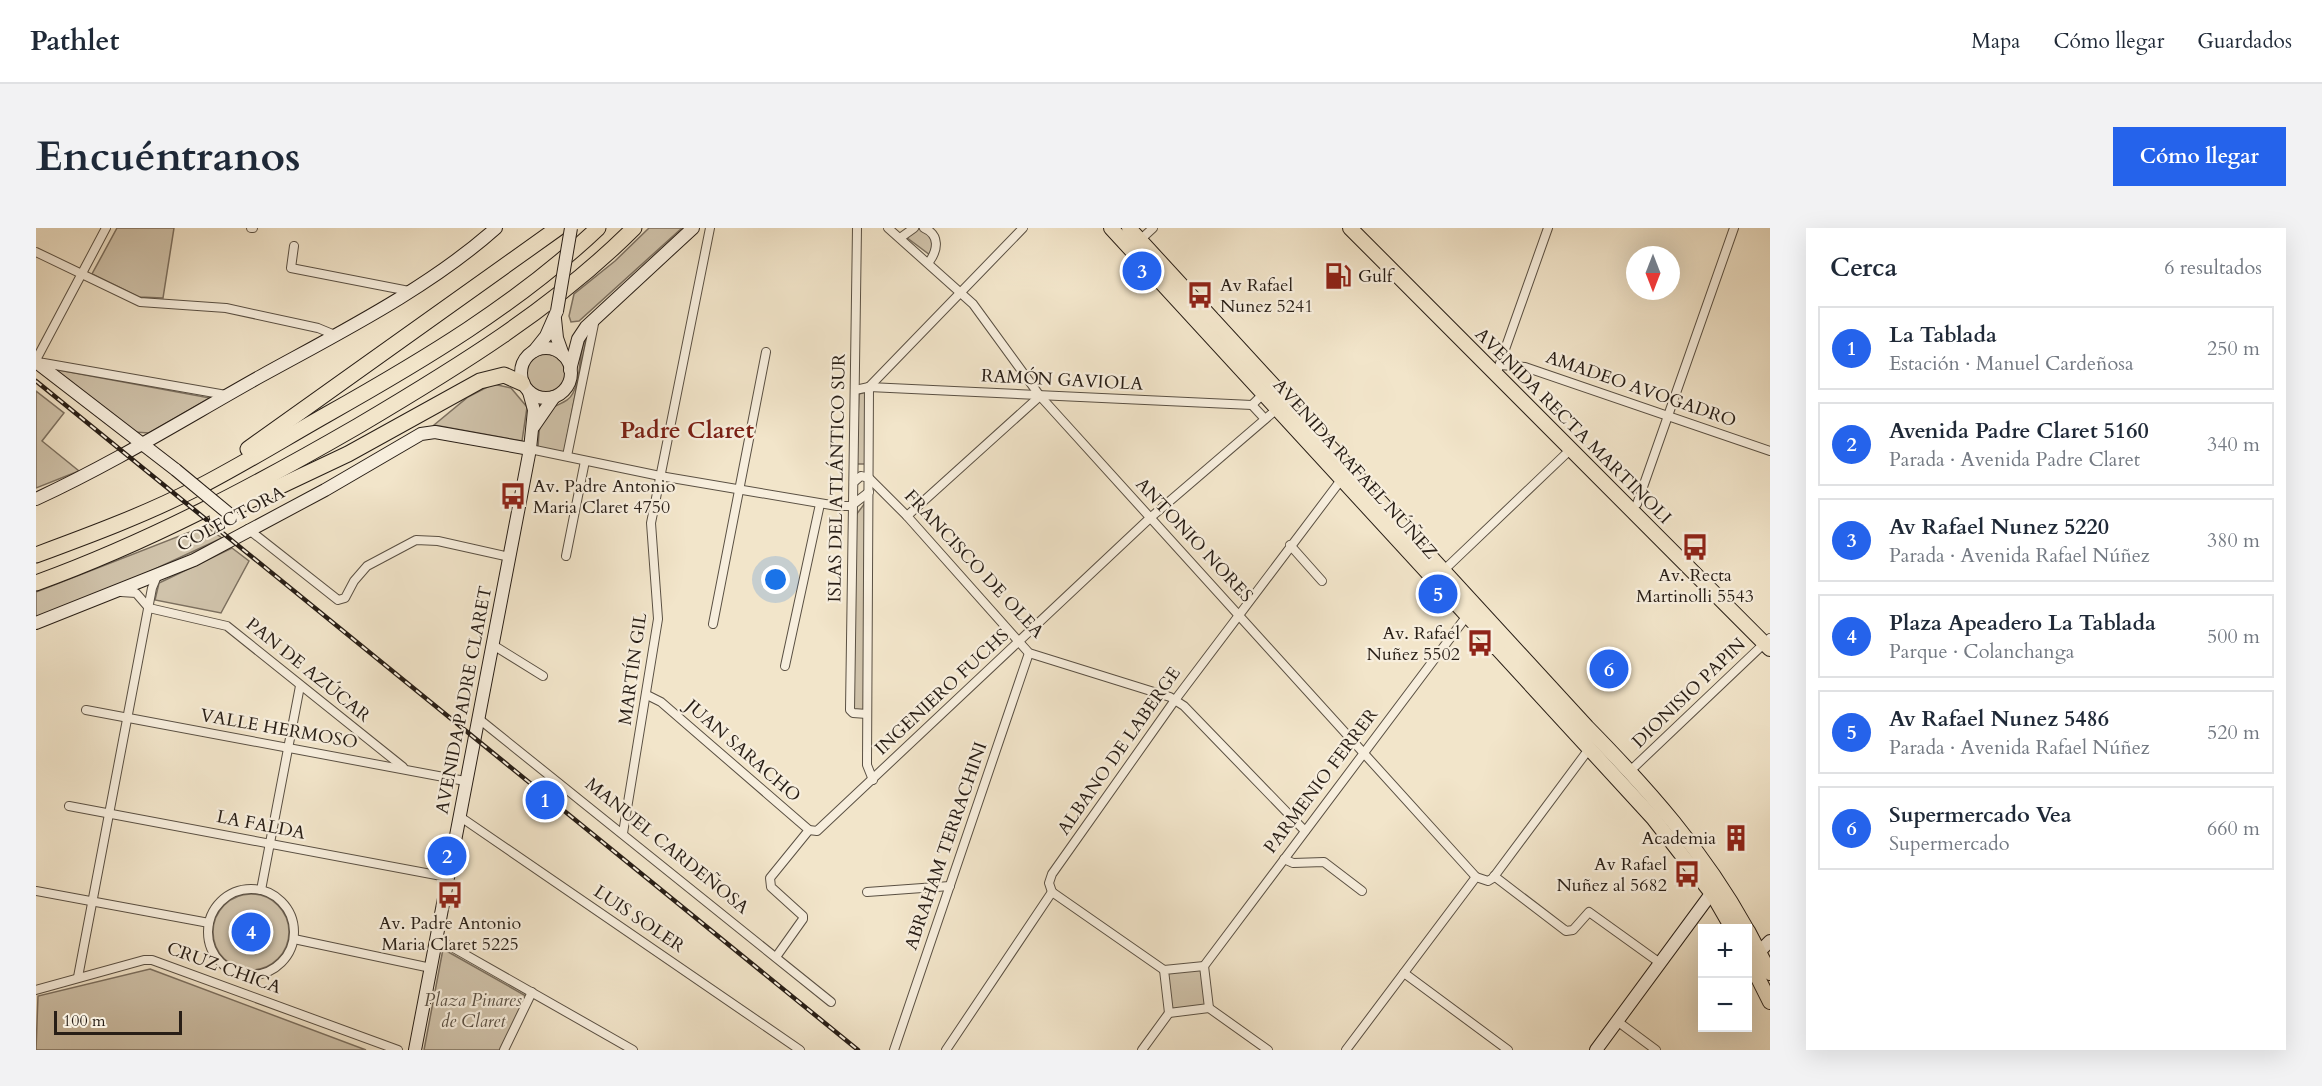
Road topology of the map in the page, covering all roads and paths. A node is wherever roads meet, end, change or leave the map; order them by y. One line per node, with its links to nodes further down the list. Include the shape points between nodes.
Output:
1 (106, 228): 25 (street)
2 (496, 228): 26 (main road)
3 (598, 228): 69 (highway, via 512,300 421,359 220,476)
4 (634, 228): 72 (highway, via 540,310 455,368 230,499)
5 (693, 228): 29 (main road)
6 (710, 228): 57 (street, MARTÍN GIL)
7 (857, 228): 40 (street, ISLAS DEL ATLÁNTICO SUR)
8 (888, 228): 20 (street, ANTONIO NORES)
9 (914, 228): 20 (street)
10 (924, 228): 24 (street, via 936,239)
11 (1023, 228): 27 (street)
12 (1111, 228): 41 (main road, AVENIDA RAFAEL NÚÑEZ)
13 (1129, 228): 21 (main road, AVENIDA RAFAEL NÚÑEZ)
14 (1152, 228): 21 (street)
15 (1350, 228): 35 (main road, AVENIDA RECTA MARTINOLI, via 1452,330 1462,334)
16 (1360, 228): 35 (main road, AVENIDA RECTA MARTINOLI)
17 (1548, 228): 35 (street)
18 (1734, 228): 47 (street)
19 (563, 232): 28 (main road, bridge); 69 (highway, via 255,445 145,502)
20 (900, 238): 24 (street, ANTONIO NORES)
21 (1140, 240): 37 (main road, AVENIDA RAFAEL NÚÑEZ)
22 (294, 246): 26 (street, via 291,268)
23 (36, 252): 25 (street)
24 (929, 262): 27 (street, ANTONIO NORES)
25 (81, 275): 30 (street, via 140,302 226,308); 34 (street)
26 (408, 291): 30 (main road)
27 (961, 293): 38 (street); 43 (street, ANTONIO NORES)
28 (556, 315): 31 (main road); 33 (main road)
29 (595, 317): 36 (main road, via 579,336); 54 (street)
30 (335, 335): 42 (main road)
31 (534, 351): 33 (main road, via 549,348); 39 (main road, via 522,364)
32 (766, 352): 61 (street)
33 (563, 356): 36 (main road)
34 (36, 361): 42 (street); 50 (main road)
35 (1498, 369): 47 (street, AMADEO AVOGADRO, via 1525,367); 52 (main road, AVENIDA RECTA MARTINOLI); 65 (main road, AVENIDA RECTA MARTINOLI)
36 (570, 370): 44 (main road, via 567,387)
37 (1264, 375): 41 (main road); 55 (main road, AVENIDA RAFAEL NÚÑEZ)
38 (869, 387): 40 (street, RAMÓN GAVIOLA); 43 (street, RAMÓN GAVIOLA); 58 (street, ISLAS DEL ATLÁNTICO SUR)
39 (526, 388): 44 (main road, via 543,398); 49 (main road, AVENIDA PADRE CLARET, via 534,405); 72 (highway, via 508,375 489,378 348,454 178,534)
40 (855, 390): 60 (street, ISLAS DEL ATLÁNTICO SUR)
41 (1263, 394): 45 (street); 46 (main road, AVENIDA RAFAEL NÚÑEZ)
42 (227, 395): 50 (main road)
43 (1040, 396): 45 (street, RAMÓN GAVIOLA); 67 (street); 68 (street, ANTONIO NORES)
44 (554, 397): 49 (main road, AVENIDA PADRE CLARET)
45 (1252, 405): 48 (street)
46 (1277, 409): 48 (street, INGENIERO FUCHS); 55 (main road, via 1290,412 1326,451); 59 (main road, AVENIDA RAFAEL NÚÑEZ)
47 (1669, 416): 53 (street, AMADEO AVOGADRO); 65 (street)
48 (1265, 419): 68 (street, INGENIERO FUCHS)
49 (533, 427): 51 (main road, AVENIDA PADRE CLARET)
50 (142, 444): 63 (main road); 70 (main road, bridge)
51 (530, 449): 54 (street); 70 (main road, COLECTORA, via 435,432 421,434); 75 (main road, AVENIDA PADRE CLARET)
52 (1571, 449): 76 (street); 87 (main road, AVENIDA RECTA MARTINOLI)
53 (1770, 451)
54 (567, 456): 56 (street)
55 (1339, 456): 76 (main road, AVENIDA RAFAEL NÚÑEZ)
56 (585, 460): 57 (street); 74 (street)
57 (660, 476): 61 (street); 93 (street, MARTÍN GIL, via 651,536 658,619)
58 (869, 478): 60 (street, via 861,476); 62 (street, ISLAS DEL ATLÁNTICO SUR); 67 (street, FRANCISCO DE OLEA)
59 (1341, 480): 71 (street, ALBANO DE LABERGE); 83 (main road, AVENIDA RAFAEL NÚÑEZ)
60 (854, 482): 66 (street, ISLAS DEL ATLÁNTICO SUR)
61 (741, 490): 64 (street); 85 (street)
62 (869, 492): 66 (street); 96 (street, ISLAS DEL ATLÁNTICO SUR)
63 (36, 499)
64 (820, 504): 66 (street); 90 (street)
65 (1637, 504): 87 (main road, AVENIDA RECTA MARTINOLI)
66 (851, 506): 96 (street, ISLAS DEL ATLÁNTICO SUR, via 850,710)
67 (907, 516): 86 (street, FRANCISCO DE OLEA)
68 (1150, 518): 82 (street, ANTONIO NORES); 86 (street, INGENIERO FUCHS)
69 (105, 529): 73 (highway)
70 (248, 529): 75 (street, via 335,599 342,600 367,566 416,540); 77 (main road, COLECTORA)
71 (1290, 545): 78 (street); 82 (street, ALBANO DE LABERGE)
72 (126, 547): 79 (highway)
73 (36, 555)
74 (566, 556)
75 (510, 557): 88 (main road, AVENIDA PADRE CLARET)
76 (1443, 571): 103 (main road, AVENIDA RAFAEL NÚÑEZ)
77 (157, 576): 80 (main road, COLECTORA); 81 (street)
78 (1322, 581)
79 (36, 583)
80 (119, 592): 81 (street, PAN DE AZÚCAR, via 136,593); 84 (main road, COLECTORA)
81 (149, 608): 92 (street, PAN DE AZÚCAR, via 227,626); 97 (street)
82 (1239, 613): 94 (street, ALBANO DE LABERGE); 101 (street, ANTONIO NORES)
83 (1467, 617): 100 (main road, AVENIDA RAFAEL NÚÑEZ); 101 (street, PARMENIO FERRER)
84 (36, 623)
85 (713, 624)
86 (1020, 642): 89 (street, FRANCISCO DE OLEA); 104 (street, INGENIERO FUCHS)
87 (1769, 642): 103 (street, DIONISIO PAPIN)
88 (493, 645): 91 (street); 98 (main road, AVENIDA PADRE CLARET)
89 (1029, 653): 94 (street, FRANCISCO DE OLEA); 118 (street, ABRAHAM TERRACHINI)
90 (785, 666)
91 (543, 676)
92 (300, 686): 99 (street); 102 (street, PAN DE AZÚCAR)
93 (647, 695): 109 (street, JUAN SARACHO, via 661,702); 111 (street, MARTÍN GIL)
94 (1175, 700): 110 (street, FRANCISCO DE OLEA); 123 (street, ALBANO DE LABERGE, via 1052,874)
95 (86, 710): 97 (street, VALLE HERMOSO)
96 (867, 714): 104 (street, ISLAS DEL ATLÁNTICO SUR, via 867,765)
97 (129, 718): 99 (street, VALLE HERMOSO); 107 (street)
98 (479, 719): 105 (main road, AVENIDA PADRE CLARET); 111 (street, MANUEL CARDEÑOSA)
99 (288, 748): 102 (street, VALLE HERMOSO); 112 (street)
100 (1589, 749): 114 (street); 124 (main road, AVENIDA RAFAEL NÚÑEZ, via 1653,818)
101 (1364, 751): 110 (street, PARMENIO FERRER); 116 (street, ANTONIO NORES)
102 (403, 768): 105 (street, VALLE HERMOSO)
103 (1630, 771): 117 (main road, AVENIDA RAFAEL NÚÑEZ, via 1669,813)
104 (873, 780): 109 (street, INGENIERO FUCHS)
105 (465, 781): 108 (main road, AVENIDA PADRE CLARET)
106 (69, 806): 107 (street, LA FALDA)
107 (110, 814): 112 (street, LA FALDA); 125 (street)
108 (459, 816): 115 (main road, AVENIDA PADRE CLARET); 154 (street, LUIS SOLER)
109 (813, 831): 133 (street, INGENIERO FUCHS, via 770,878 771,887 803,915)
110 (1305, 831): 113 (street, PARMENIO FERRER)
111 (622, 833): 133 (street, MANUEL CARDEÑOSA)
112 (270, 843): 115 (street, LA FALDA); 119 (street)
113 (1284, 859): 121 (street, via 1293,863 1324,862); 135 (street, PARMENIO FERRER)
114 (1494, 876): 116 (street, via 1488,881); 134 (street, via 1566,931 1573,930 1589,912)
115 (447, 877): 129 (main road, AVENIDA PADRE CLARET)
116 (1476, 877): 140 (street)
117 (1716, 877): 124 (main road); 128 (main road, AVENIDA RAFAEL NÚÑEZ)
118 (950, 886): 122 (street); 155 (street, ABRAHAM TERRACHINI)
119 (261, 890): 126 (street, via 246,889 225,897); 130 (street, via 287,908)
120 (36, 891): 125 (street)
121 (1362, 891)
122 (867, 892)
123 (1052, 892): 137 (street); 156 (street, ALBANO DE LABERGE)
124 (1713, 895): 127 (main road, AVENIDA RAFAEL NÚÑEZ); 134 (main road)
125 (93, 900): 126 (street); 141 (street)
126 (209, 923): 139 (street, via 209,943 215,956 224,966)
127 (1730, 924)
128 (1743, 924)
129 (436, 938): 136 (main road, AVENIDA PADRE CLARET); 144 (street)
130 (294, 939): 136 (street); 139 (street, via 286,958 276,967 263,973)
131 (1770, 941): 132 (main road)
132 (1754, 955): 138 (main road, AVENIDA RAFAEL NÚÑEZ); 146 (main road, AVENIDA RAFAEL NÚÑEZ, via 1754,972)
133 (776, 957): 145 (street, MANUEL CARDEÑOSA)
134 (1660, 963): 149 (main road)
135 (1204, 966): 137 (street); 147 (street)
136 (431, 968): 151 (main road, AVENIDA PADRE CLARET)
137 (1164, 970): 148 (street)
138 (1770, 973)
139 (243, 974): 143 (street)
140 (1404, 974): 159 (street); 160 (street)
141 (78, 977): 142 (street, CRUZ CHICA); 143 (street, CRUZ CHICA, via 152,960)
142 (36, 990)
143 (240, 990): 150 (street, CRUZ CHICA)
144 (532, 992): 152 (street); 153 (street)
145 (831, 1002)
146 (1770, 1002)
147 (1209, 1008): 148 (street); 158 (street)
148 (1169, 1012): 157 (street)
149 (1617, 1021): 161 (main road); 162 (street)
150 (398, 1050)
151 (415, 1050)
152 (504, 1050)
153 (633, 1050)
154 (800, 1050)
155 (894, 1050)
156 (946, 1050)
157 (1142, 1050)
158 (1268, 1050)
159 (1346, 1050)
160 (1508, 1050)
161 (1596, 1050)
162 (1656, 1050)

